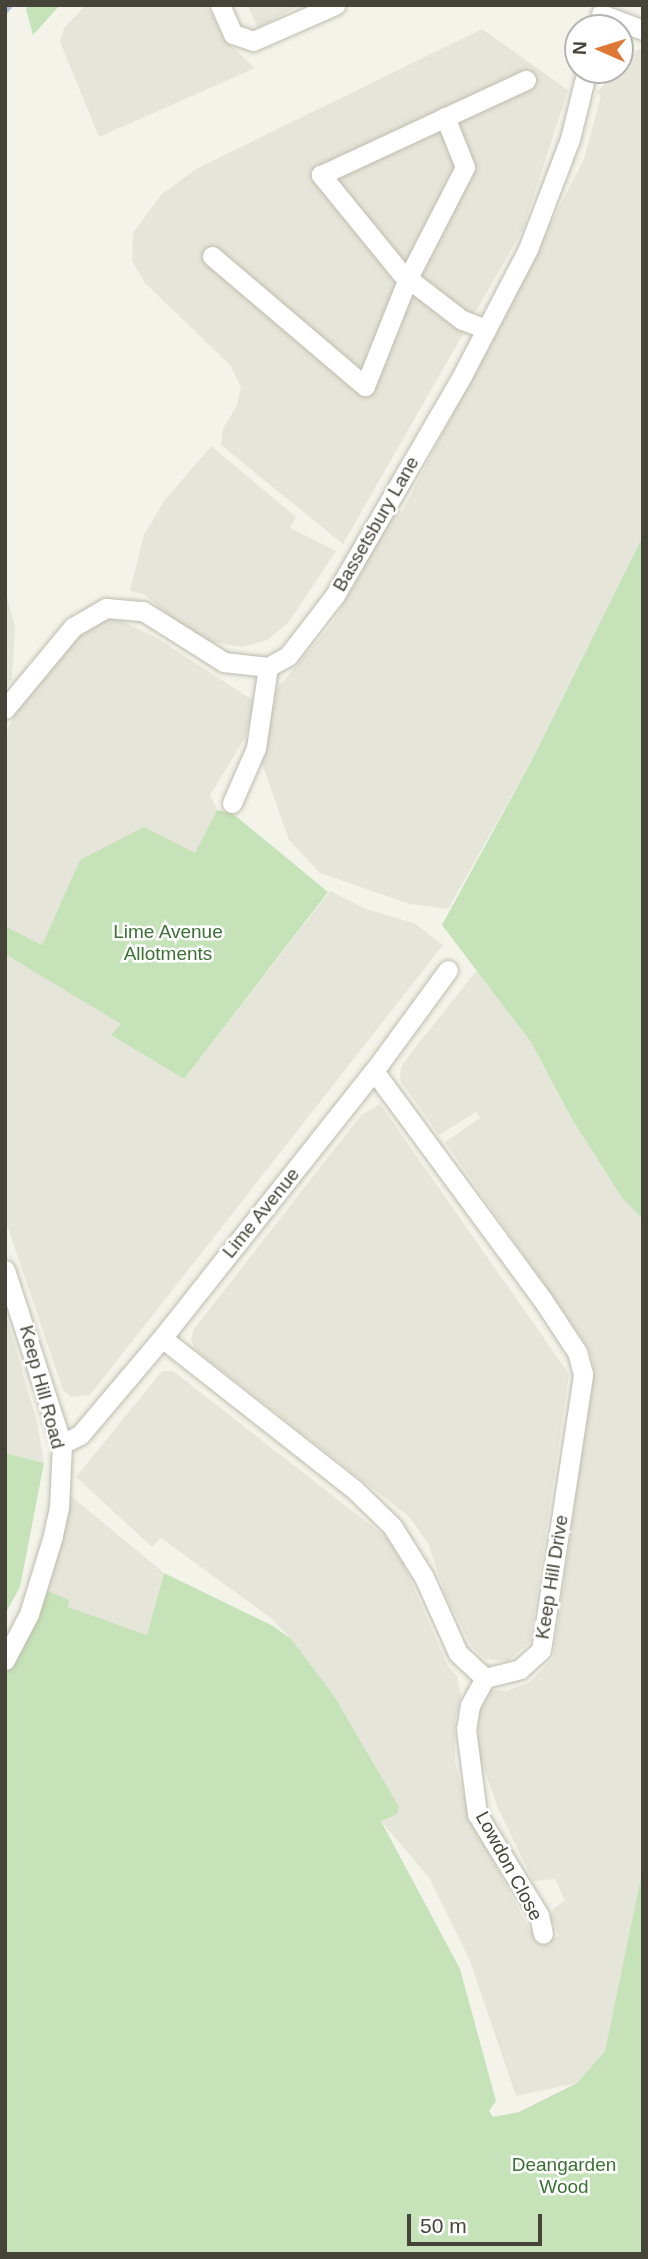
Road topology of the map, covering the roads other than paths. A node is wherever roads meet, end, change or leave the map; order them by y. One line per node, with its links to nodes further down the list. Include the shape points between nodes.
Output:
1 (220, 5): 2 (street, via 233,34 253,41)
2 (335, 5)
3 (526, 79): 5 (street)
4 (584, 84): 8 (street, Bassetsbury Lane, via 570,139 532,236)
5 (445, 117): 7 (street, via 465,167); 7 (street, via 321,175)
6 (212, 256): 7 (street, via 365,386)
7 (408, 278): 8 (street, via 462,320)
8 (486, 329): 9 (street, Bassetsbury Lane, via 335,595 288,656)
9 (268, 667): 10 (street, via 224,662 143,611 106,608 73,627); 11 (street, via 256,748)
10 (5, 709)
11 (232, 803)
12 (448, 970): 13 (street, Lime Avenue)
13 (374, 1071): 15 (street, Lime Avenue); 18 (street, Keep Hill Drive, via 542,1299 577,1352 583,1374 541,1650 520,1670)
14 (5, 1270): 16 (street, Keep Hill Road)
15 (162, 1338): 16 (street, Lime Avenue, via 80,1436); 18 (street, via 354,1489 392,1526 424,1577 458,1653)
16 (62, 1444): 17 (street, Keep Hill Road, via 59,1507 29,1614)
17 (5, 1660)
18 (485, 1678): 19 (street, Lowdon Close, via 470,1705 466,1729 477,1814 539,1915)
19 (543, 1934)

